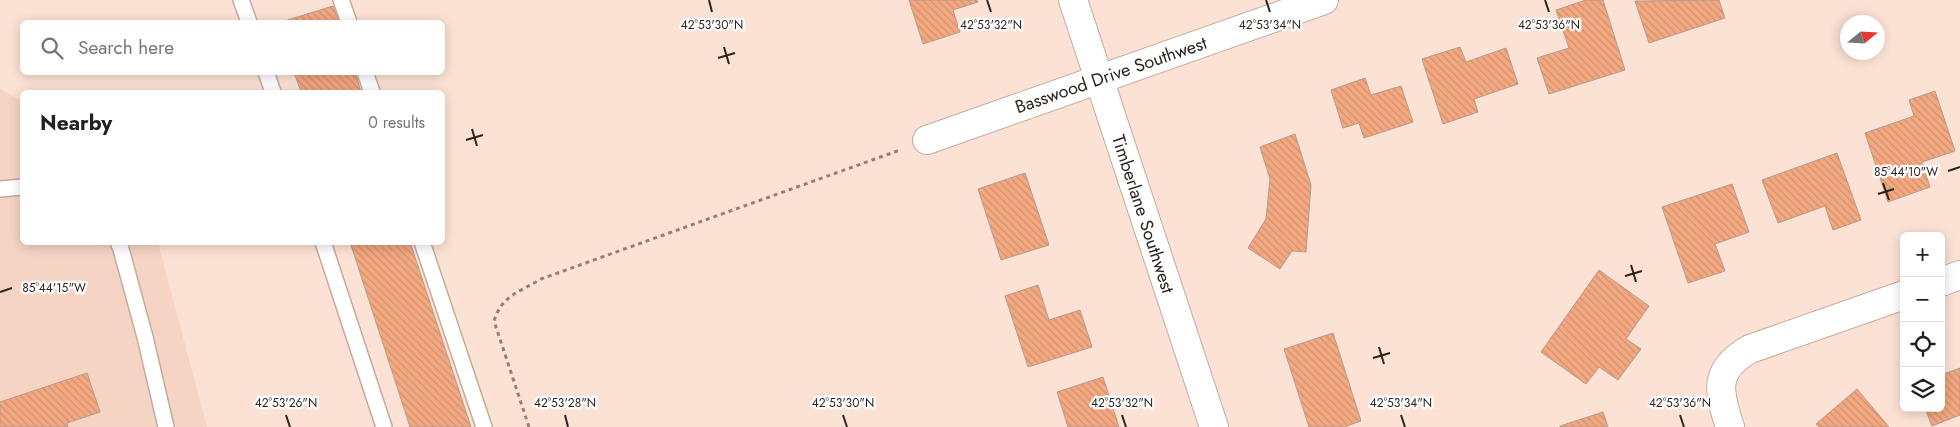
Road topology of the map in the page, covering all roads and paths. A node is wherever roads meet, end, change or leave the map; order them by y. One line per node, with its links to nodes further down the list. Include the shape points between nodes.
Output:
1 (241, 0): 5 (lane)
2 (341, 0): 6 (lane)
3 (1073, 0): 9 (street, Timberlane Southwest)
4 (1324, 0): 9 (street, Basswood Drive Southwest)
5 (248, 20)
6 (348, 20)
7 (267, 75): 10 (lane)
8 (367, 75): 11 (lane)
9 (1099, 80): 12 (street, Basswood Drive Southwest); 25 (street, Timberlane Southwest)
10 (272, 90)
11 (371, 90)
12 (927, 140): 24 (path, via 541,279 509,297 498,308 494,321)
13 (20, 188): 14 (lane)
14 (0, 189)
15 (120, 245): 21 (lane)
16 (324, 245): 22 (lane)
17 (423, 245): 23 (lane)
18 (1960, 275): 19 (street)
19 (1945, 281)
20 (1900, 296): 26 (street, via 1740,355 1725,370 1722,380 1723,406)
21 (166, 427)
22 (384, 427)
23 (484, 427)
24 (529, 427)
25 (1214, 427)
26 (1730, 427)

